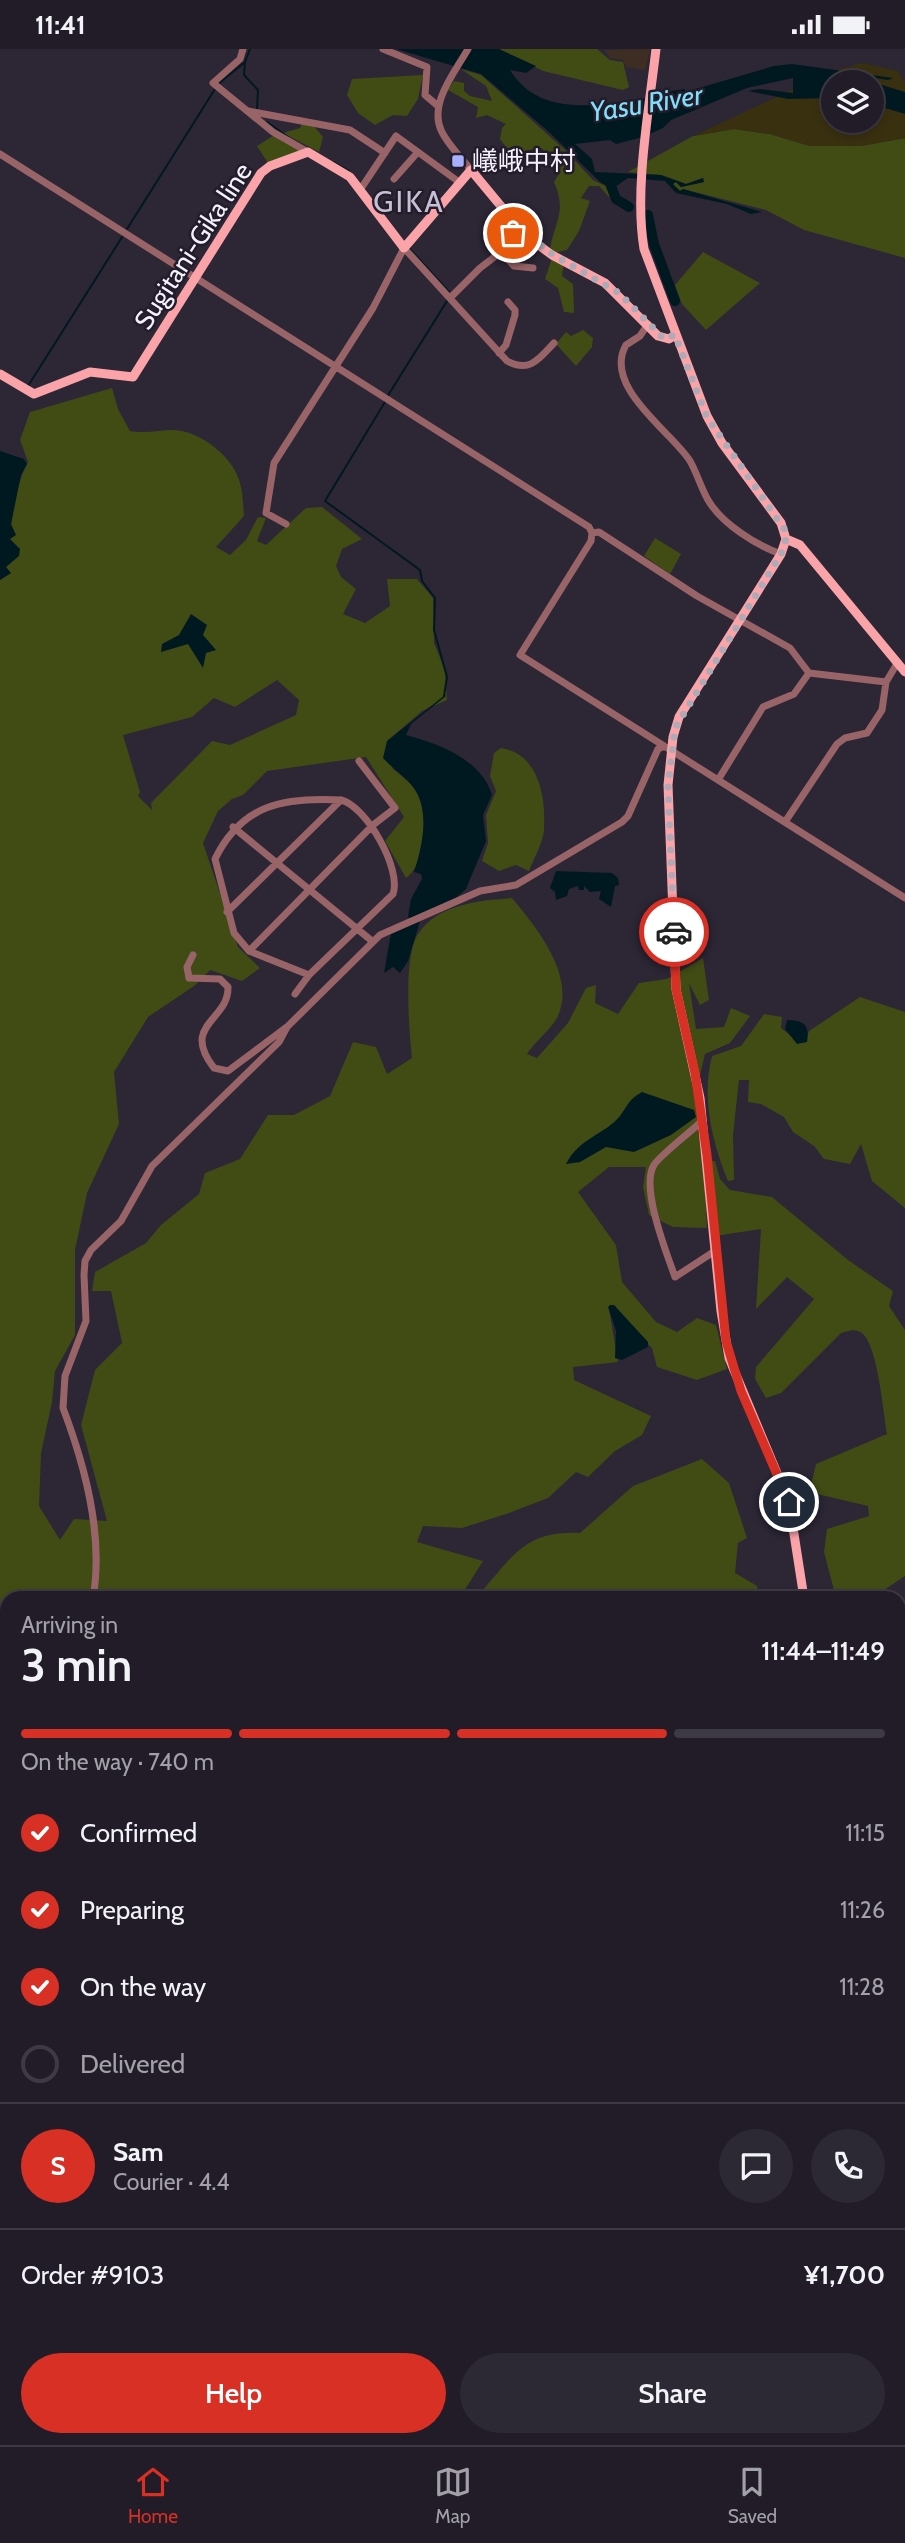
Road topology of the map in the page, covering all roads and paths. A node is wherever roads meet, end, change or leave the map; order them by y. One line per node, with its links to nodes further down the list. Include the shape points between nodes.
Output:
1 (243, 49): 6 (street, via 240,59 213,83)
2 (383, 49): 5 (street, via 427,67 425,95)
3 (468, 49): 5 (street)
4 (656, 49): 23 (main road, via 640,226)
5 (438, 106): 11 (street, via 443,134)
6 (247, 111): 7 (street); 9 (street, via 350,130)
7 (308, 152): 14 (main road, via 341,169); 19 (main road, Sugitani-Gika line, via 265,169)
8 (418, 152): 9 (street, via 396,136); 12 (street); 13 (street)
9 (385, 153): 14 (street)
10 (0, 154): 19 (street)
11 (471, 170): 13 (main road); 15 (main road)
12 (394, 179)
13 (459, 182): 16 (main road)
14 (360, 190): 16 (main road)
15 (518, 227): 17 (street); 22 (main road, via 552,254 605,283)
16 (404, 248): 20 (street); 26 (street)
17 (501, 252): 18 (street, via 514,266); 20 (street)
18 (533, 268)
19 (195, 278): 26 (street); 27 (main road, Sugitani-Gika line, via 133,377 90,372 34,394)
20 (451, 297): 25 (street)
21 (508, 302): 25 (street, via 515,315)
22 (648, 324): 23 (main road, via 664,339); 31 (street, via 626,345 622,357 624,374 641,408 690,462 710,505 753,541)
23 (675, 335): 30 (main road, via 707,417 781,523)
24 (554, 344): 25 (street, via 538,362 524,367 507,362)
25 (499, 353)
26 (335, 367): 28 (street, via 272,469 266,513); 29 (street)
27 (0, 374)
28 (286, 524)
29 (592, 533): 32 (street, via 600,532); 37 (street, via 520,655)
30 (786, 539): 31 (main road); 33 (main road, via 800,545)
31 (781, 554): 32 (main road)
32 (741, 620): 35 (street, via 790,647); 37 (main road, via 679,717)
33 (898, 662): 34 (main road); 36 (street)
34 (905, 672)
35 (809, 673): 36 (street); 39 (street, via 794,694 763,707)
36 (886, 682): 41 (street, via 882,710 867,733 837,744)
37 (667, 748): 39 (street); 49 (street, via 658,750 622,822 516,885 480,891); 55 (main road, via 676,989)
38 (359, 761): 42 (street, via 395,808)
39 (718, 780): 41 (street)
40 (341, 800): 42 (street); 43 (street, via 293,799 248,816); 44 (street)
41 (785, 822): 46 (street)
42 (373, 825): 45 (street); 48 (street, via 396,887)
43 (233, 827): 44 (street); 47 (street, via 215,859)
44 (276, 865): 45 (street); 47 (street)
45 (309, 892): 48 (street); 50 (street)
46 (905, 898)
47 (227, 912): 50 (street, via 234,933)
48 (357, 931): 49 (street); 52 (street)
49 (372, 941): 54 (street)
50 (248, 951): 52 (street)
51 (193, 955): 54 (street, via 187,967 189,978 220,979 228,987 227,997 202,1037 214,1068 228,1071)
52 (309, 975): 53 (street)
53 (295, 994)
54 (288, 1026): 57 (street, via 279,1042 152,1166 121,1221 90,1250 85,1261 86,1321 65,1376 63,1400 91,1508 97,1563)
55 (702, 1120): 56 (main road); 56 (street, via 654,1164 650,1184 675,1277)
56 (715, 1251): 58 (main road, via 729,1358 789,1502)
57 (94, 1591)
58 (803, 1591)

